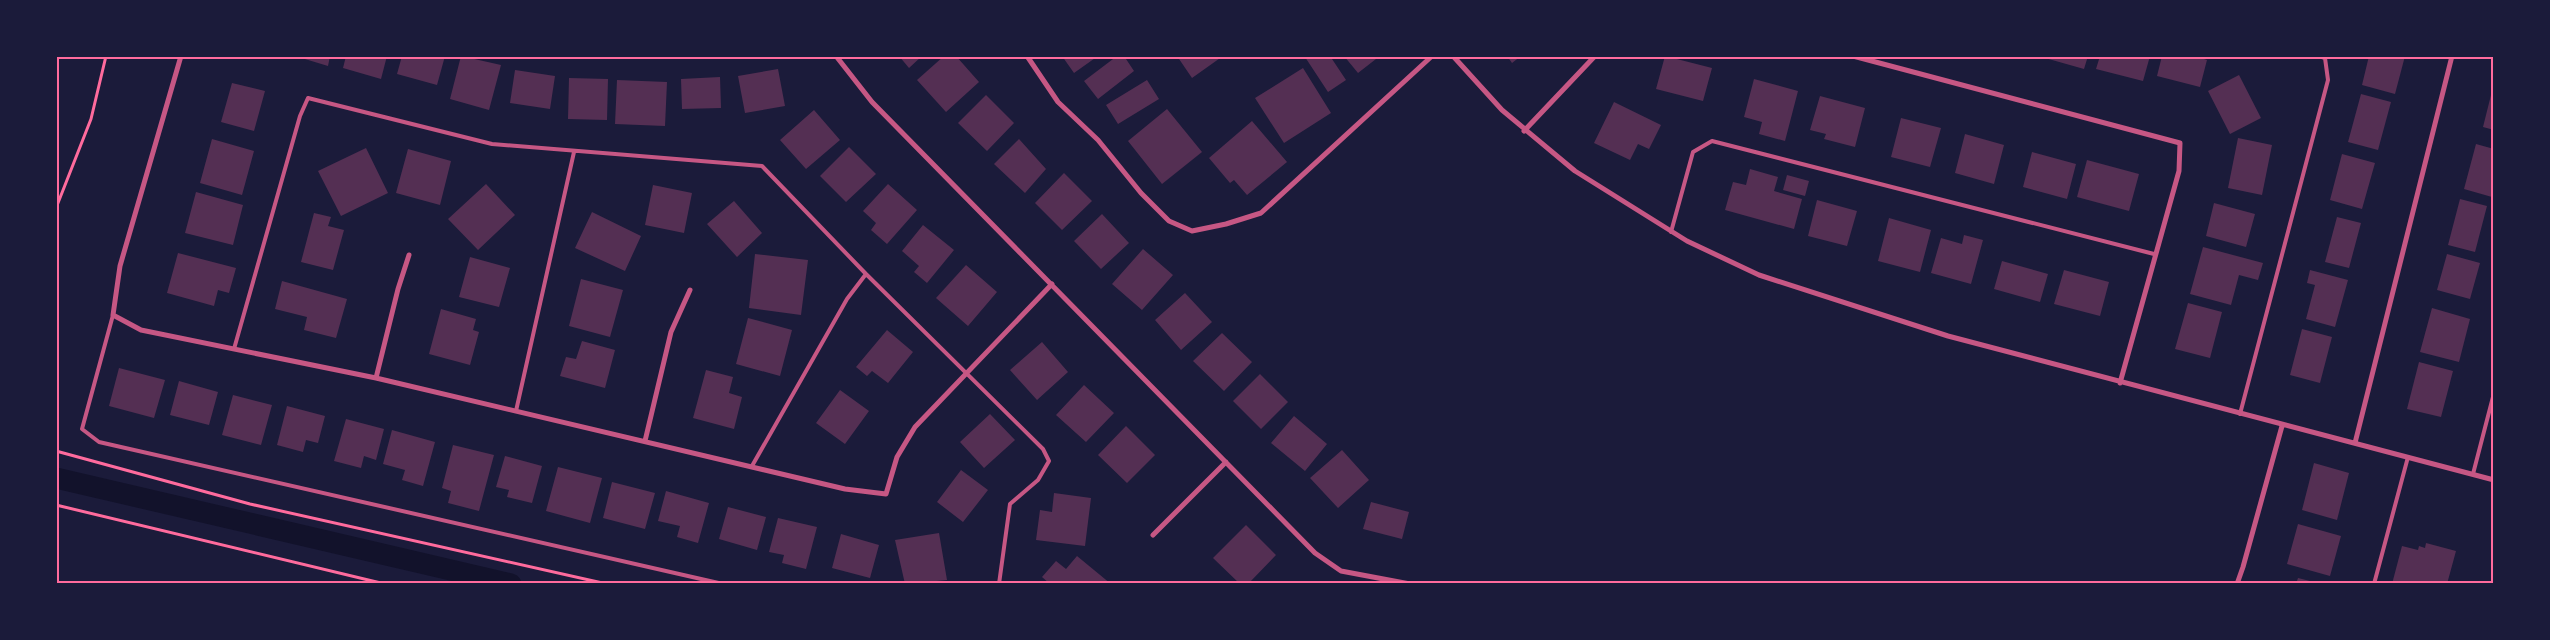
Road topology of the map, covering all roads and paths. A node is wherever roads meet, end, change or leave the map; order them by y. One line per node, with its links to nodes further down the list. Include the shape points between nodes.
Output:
1 (106, 56): 13 (path, via 91,120)
2 (181, 56): 20 (street, via 120,266)
3 (836, 56): 18 (street, via 872,102)
4 (1027, 56): 5 (street, via 1058,102 1098,140 1141,193 1169,221 1192,231 1261,213)
5 (1432, 56)
6 (1453, 56): 11 (street)
7 (1595, 56): 11 (street)
8 (1852, 56): 15 (street, via 2180,143 2178,171)
9 (2319, 56): 27 (lane, via 2325,58 2328,80)
10 (2452, 56): 30 (street)
11 (1524, 131): 14 (street, via 1575,171)
12 (574, 152): 17 (lane, via 762,166); 21 (lane, via 492,144 308,98 300,116); 26 (lane)
13 (56, 208)
14 (1671, 232): 15 (lane, via 1693,152 1712,141); 24 (street, via 1759,275 1948,336)
15 (2154, 254): 24 (street)
16 (409, 255): 23 (street)
17 (866, 274): 22 (lane); 34 (lane, via 847,299)
18 (1052, 284): 22 (street); 33 (street)
19 (690, 290): 29 (street, via 671,332)
20 (113, 315): 21 (street, via 141,330); 41 (lane, via 82,429 99,442)
21 (234, 349): 23 (street)
22 (966, 374): 34 (street, via 916,427 897,457 886,494 845,489); 42 (lane, via 1043,449 1049,461 1038,480 1010,504)
23 (376, 378): 26 (street)
24 (2120, 383): 27 (street)
25 (2494, 393): 35 (lane)
26 (516, 411): 29 (street)
27 (2240, 414): 28 (street)
28 (2282, 426): 30 (street); 44 (street)
29 (645, 441): 34 (street)
30 (2354, 443): 32 (street)
31 (56, 451): 40 (path, via 250,504)
32 (2408, 457): 35 (street); 45 (lane)
33 (1226, 462): 38 (street); 43 (street, via 1315,553 1341,571)
34 (752, 466)
35 (2473, 474): 36 (street)
36 (2494, 480)
37 (56, 505): 39 (path)
38 (1153, 535)
39 (385, 584)
40 (607, 584)
41 (723, 584)
42 (999, 584)
43 (1410, 584)
44 (2237, 584)
45 (2374, 584)

